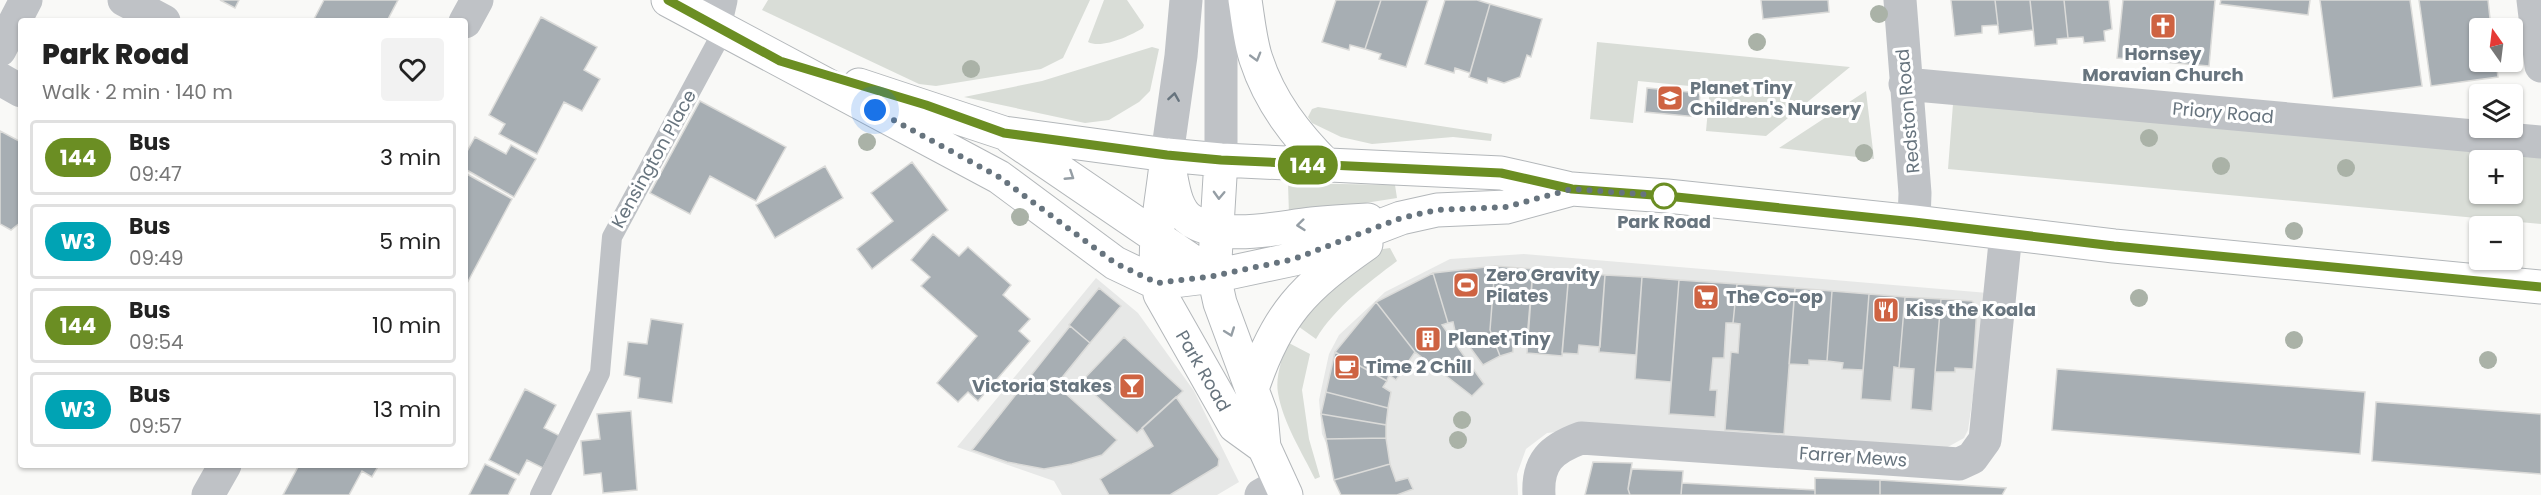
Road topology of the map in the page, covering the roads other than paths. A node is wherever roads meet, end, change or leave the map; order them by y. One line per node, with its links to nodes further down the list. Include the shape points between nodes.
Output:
1 (26, 0): 13 (street)
2 (124, 0): 10 (street)
3 (477, 0): 11 (street)
4 (668, 0): 12 (main road)
5 (1186, 0): 21 (street, one-way to 5)
6 (1221, 0): 22 (street)
7 (1245, 0): 23 (main road, one-way to 23, via 1255,58 1272,97 1302,140)
8 (1900, 0): 17 (street, Redston Road)
9 (2533, 0): 15 (street)
10 (158, 18)
11 (467, 18)
12 (720, 19): 14 (main road); 38 (lane, Kensington Place, via 612,237 600,373)
13 (0, 50)
14 (780, 61): 19 (main road); 31 (main road, via 999,177 1115,263)
15 (2541, 66)
16 (0, 79): 18 (street)
17 (1905, 84): 20 (street, Priory Road); 26 (street, Redston Road)
18 (18, 89)
19 (1004, 133): 21 (main road); 29 (main road, one-way to 29)
20 (2541, 142)
21 (1167, 155): 22 (main road); 27 (main road, via 1175,196 1185,214 1192,221); 29 (main road)
22 (1221, 160): 23 (main road); 27 (main road, Park Road, one-way to 27)
23 (1328, 166): 24 (main road, via 1501,173)
24 (1572, 189): 25 (main road, via 1506,207 1437,210); 26 (main road)
25 (1401, 218): 27 (main road, one-way to 27); 30 (main road, via 1294,259); 33 (main road, via 1333,267 1298,298 1282,319)
26 (1914, 222): 28 (main road)
27 (1218, 230): 30 (main road, Park Road)
28 (2006, 233): 32 (main road); 39 (street, Farrer Mews, via 1985,440 1972,458 1959,464 1581,438 1548,457 1538,478)
29 (1158, 236): 30 (main road); 31 (main road)
30 (1214, 276): 31 (main road); 33 (main road, Park Road, one-way to 33)
31 (1157, 283): 34 (main road, Park Road, via 1166,309 1235,426)
32 (2541, 287)
33 (1252, 389): 34 (main road, Park Road, via 1261,414)
34 (1264, 447): 36 (main road, Park Road)
35 (223, 468): 37 (street)
36 (1276, 491)
37 (208, 495)
38 (540, 495)
39 (1539, 495)

